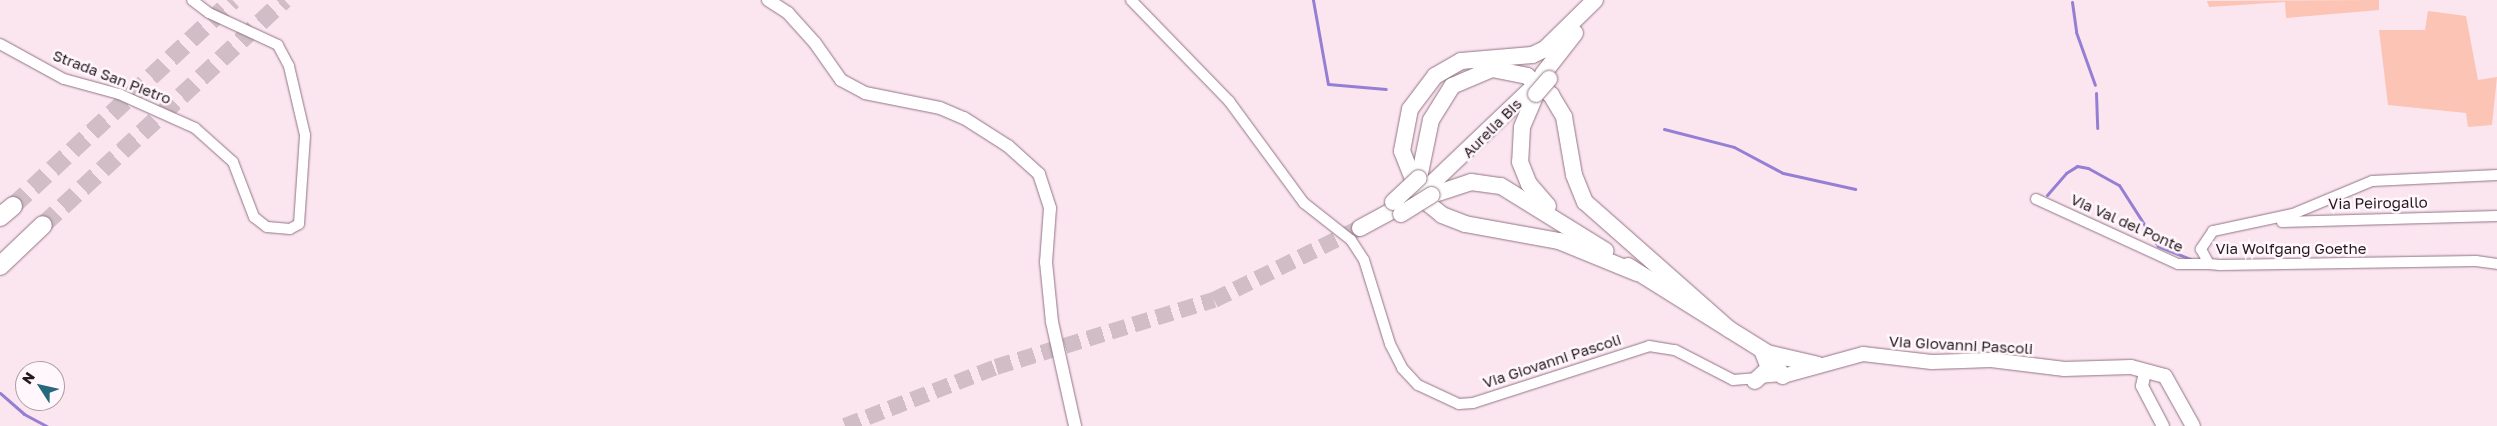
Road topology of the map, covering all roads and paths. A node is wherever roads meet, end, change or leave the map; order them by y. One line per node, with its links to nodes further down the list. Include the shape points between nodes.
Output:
1 (192, 0): 5 (street, Strada San Pietro, via 209,13 278,45 288,66 305,135 299,224 290,229 268,227 254,217 233,162 195,128 119,94 64,79)
2 (768, 0): 25 (street, via 815,43 841,80 865,93 940,108 964,118 1008,146 1038,174 1050,208 1046,262 1052,322)
3 (1131, 0): 24 (street, Via Giovanni Pascoli, via 1229,101 1304,203 1351,240 1364,260 1390,344 1402,368 1418,385 1460,404 1473,403 1649,346 1675,350 1733,380)
4 (1596, 0): 6 (highway, Aurelia Bis); 18 (highway, via 1545,49 1532,55 1461,61 1435,76 1410,109 1402,151 1420,197 1442,215 1465,224 1559,241)
5 (0, 44)
6 (1534, 91): 8 (highway, Aurelia Bis); 14 (highway, via 1520,138 1523,172 1549,208)
7 (2497, 175): 11 (street, Via Wolfgang Goethe, via 2372,181)
8 (1426, 187): 13 (highway, Aurelia Bis); 14 (highway, via 1471,182 1501,186); 19 (highway, via 1431,120 1452,86 1492,69 1527,76 1551,95 1564,117 1574,175 1584,202)
9 (2036, 198): 15 (street, Via Val del Ponte, via 2178,264)
10 (2497, 216): 11 (street, Via Peirogallo, via 2326,218)
11 (2259, 224): 15 (street, Via Wolfgang Goethe, via 2208,234 2201,249)
12 (43, 225): 17 (highway)
13 (1366, 225)
14 (1588, 239): 18 (highway)
15 (2209, 264): 16 (street, Via Wolfgang Goethe)
16 (2497, 264)
17 (0, 266)
18 (1637, 273): 19 (highway)
19 (1730, 330): 20 (highway)
20 (1768, 353): 21 (highway); 23 (highway); 24 (highway, via 1769,368)
21 (1818, 365): 22 (main road, Via Giovanni Pascoli, via 1863,354 1932,362 1990,360 2064,369 2131,367); 23 (main road, Via Giovanni Pascoli)
22 (2145, 372): 26 (street, via 2142,386); 27 (main road, Via Giovanni Pascoli, via 2156,370 2165,376)
23 (1783, 376): 24 (street, Via Giovanni Pascoli)
24 (1755, 381)
25 (1075, 426)
26 (2163, 426)
27 (2193, 426)

